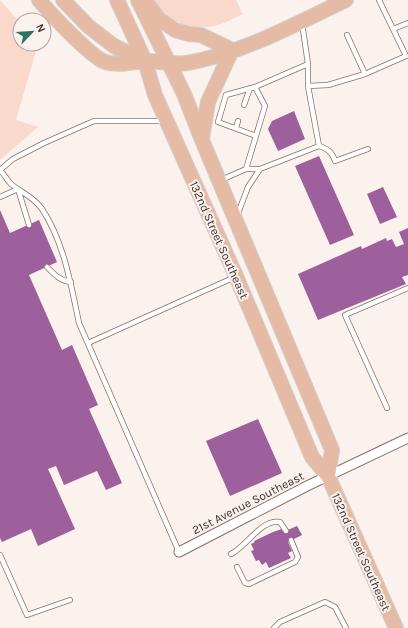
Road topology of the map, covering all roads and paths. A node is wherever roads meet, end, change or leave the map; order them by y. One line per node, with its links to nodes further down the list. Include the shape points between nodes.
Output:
1 (39, 0): 14 (main road, via 78,42 104,62 119,64)
2 (63, 0): 14 (main road, via 88,26 114,46)
3 (117, 0): 14 (main road, 132nd Street Southeast)
4 (138, 0): 15 (main road, 132nd Street Southeast)
5 (144, 0): 13 (main road, via 158,19 175,30 201,35)
6 (346, 0): 8 (main road)
7 (379, 0): 11 (lane)
8 (333, 3): 9 (main road)
9 (302, 22): 13 (main road); 16 (lane)
10 (408, 23): 11 (lane)
11 (393, 29): 17 (lane, via 406,56)
12 (347, 34): 17 (lane)
13 (232, 50): 15 (main road, via 186,63); 25 (main road, via 208,102)
14 (145, 61): 15 (main road); 21 (main road, 132nd Street Southeast)
15 (168, 62): 25 (main road, 132nd Street Southeast)
16 (308, 64): 18 (lane); 19 (lane)
17 (365, 74): 18 (lane, via 328,86)
18 (308, 86): 26 (lane)
19 (252, 88): 20 (lane); 23 (lane, via 226,95 218,122); 24 (lane, via 265,106)
20 (244, 105)
21 (166, 121): 31 (lane, via 94,121 44,143 13,159 0,170); 36 (main road, 132nd Street Southeast)
22 (238, 121): 23 (lane)
23 (236, 128): 24 (lane)
24 (256, 136): 28 (lane)
25 (202, 140): 30 (main road, 132nd Street Southeast)
26 (319, 146): 27 (lane, via 333,154 335,161); 29 (lane)
27 (368, 149)
28 (246, 169): 29 (lane); 30 (lane)
29 (260, 169): 33 (lane, via 248,187)
30 (219, 181): 33 (main road, 132nd Street Southeast)
31 (18, 189): 32 (lane); 34 (lane); 37 (lane, via 32,197 42,209 55,235)
32 (0, 197)
33 (235, 219): 42 (main road, 132nd Street Southeast, via 332,450)
34 (29, 225)
35 (47, 267): 37 (lane, via 56,276)
36 (236, 276): 39 (lane); 42 (main road, 132nd Street Southeast, via 312,457)
37 (71, 282): 39 (lane, via 79,323)
38 (408, 288): 40 (lane, via 345,315)
39 (88, 342): 45 (lane)
40 (387, 408)
41 (408, 438): 42 (street, 21st Avenue Southeast)
42 (328, 476): 45 (street, 21st Avenue Southeast); 52 (main road, 132nd Street Southeast)
43 (286, 531): 46 (lane, via 280,522 275,521 259,529 240,549)
44 (291, 540): 48 (lane, via 298,557 295,562 249,584 245,583)
45 (179, 552)
46 (231, 554)
47 (0, 555): 49 (lane, via 27,615)
48 (237, 567)
49 (70, 600)
50 (274, 628): 51 (lane, via 280,622 325,602 335,607)
51 (346, 628)
52 (396, 628)

